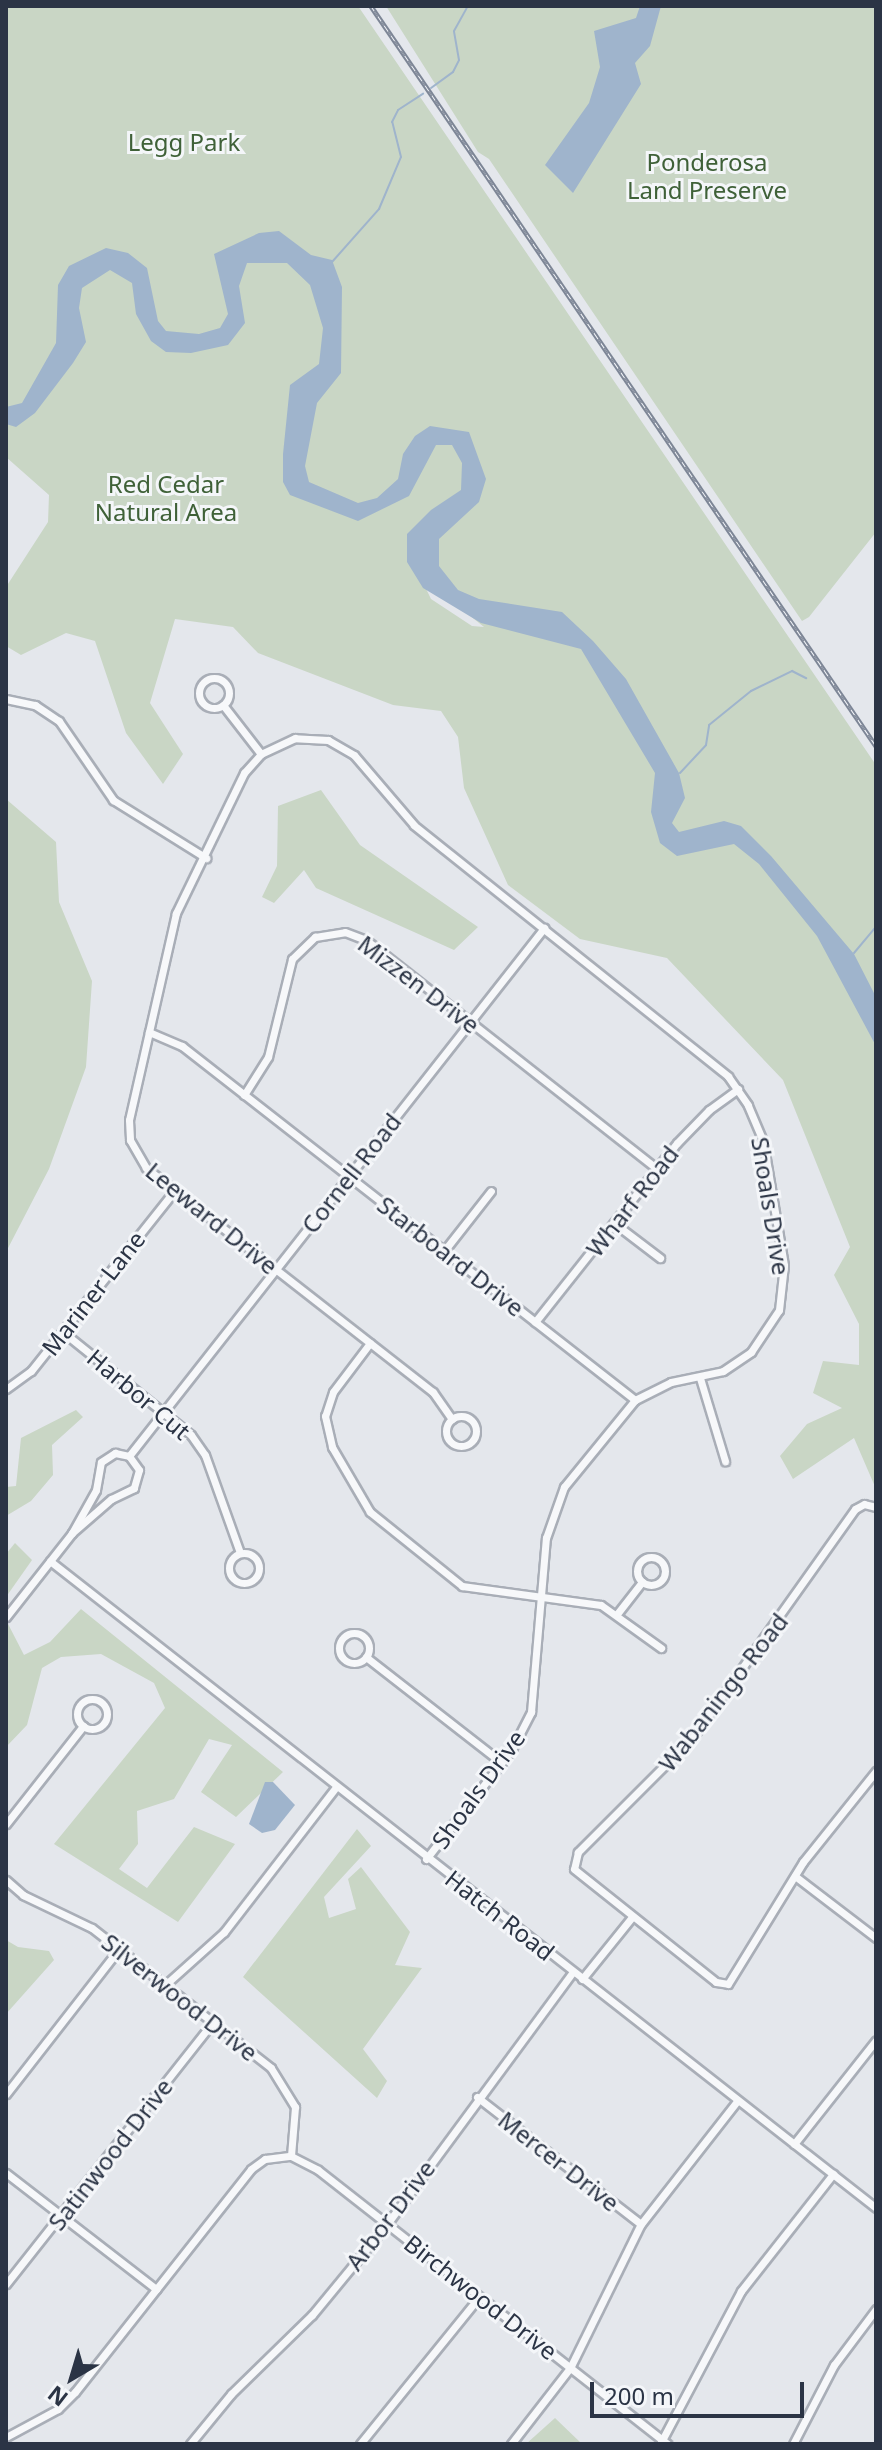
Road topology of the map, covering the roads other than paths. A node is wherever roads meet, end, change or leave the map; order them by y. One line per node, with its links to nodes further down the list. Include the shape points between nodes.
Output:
1 (6, 699): 4 (street, via 35,705 59,721 113,800)
2 (223, 705): 2 (street, via 229,696 226,684 216,678 205,681 199,691 202,702 212,708); 3 (street)
3 (261, 754): 4 (street, via 240,780); 5 (street, Shoals Drive, via 288,740 311,737 348,749 409,821)
4 (206, 858): 7 (street, Leeward Drive, via 173,923)
5 (544, 928): 6 (street, Cornell Road); 8 (street, Shoals Drive, via 721,1069)
6 (471, 1022): 9 (street, Mizzen Drive, via 362,937 339,931 320,935 292,959 268,1057); 10 (street, Mizzen Drive); 11 (street, Cornell Road)
7 (149, 1032): 9 (street, Starboard Drive, via 176,1042); 12 (street, Leeward Drive, via 129,1134 142,1163)
8 (738, 1089): 10 (street, Wharf Road, via 709,1110); 21 (street, Shoals Drive, via 763,1141 784,1292 772,1325 751,1352 723,1371)
9 (244, 1095): 11 (street, Starboard Drive)
10 (656, 1168): 14 (street, Wharf Road)
11 (348, 1176): 15 (street, Starboard Drive); 17 (street, Cornell Road)
12 (174, 1191): 17 (street, Leeward Drive); 19 (street, Mariner Lane)
13 (491, 1191): 15 (street)
14 (614, 1223): 16 (street); 18 (street, Wharf Road)
15 (444, 1251): 18 (street, Starboard Drive)
16 (660, 1258)
17 (275, 1269): 20 (street, Leeward Drive); 24 (street, Cornell Road)
18 (535, 1322): 23 (street, Starboard Drive)
19 (63, 1332): 22 (street, Mariner Lane, via 27,1375); 24 (street, Harbor Cut)
20 (370, 1343): 25 (street, Leeward Drive, via 433,1392); 33 (street, via 333,1392 326,1412 332,1447 357,1497 462,1586)
21 (700, 1378): 23 (street, Shoals Drive, via 656,1388); 27 (street)
22 (6, 1389)
23 (635, 1400): 33 (street, Shoals Drive, via 559,1495 546,1538)
24 (164, 1411): 26 (street, Cornell Road); 30 (street, Harbor Cut, via 186,1428 205,1455)
25 (452, 1419): 25 (street, Leeward Drive, via 446,1429 449,1441 459,1447 471,1444 477,1433 474,1422 463,1416)
26 (129, 1456): 29 (street, Cornell Road, via 115,1453 101,1462 98,1486); 29 (street, Cornell Road, via 139,1470 134,1488 111,1499)
27 (725, 1461)
28 (876, 1507): 46 (street, Wabaningo Road, via 861,1504 688,1743 578,1852 573,1867)
29 (72, 1533): 31 (street, Cornell Road)
30 (240, 1553): 30 (street, Harbor Cut, via 230,1561 230,1574 248,1583 259,1566 253,1555)
31 (50, 1561): 35 (street, Cornell Road); 41 (street, Hatch Road)
32 (642, 1582): 32 (street, via 653,1585 662,1580 665,1569 660,1559 649,1556 640,1561 637,1572); 34 (street)
33 (543, 1599): 34 (street, via 586,1602); 39 (street, Shoals Drive, via 534,1701)
34 (617, 1614): 36 (street)
35 (6, 1617)
36 (661, 1648)
37 (366, 1657): 37 (street, via 359,1663 345,1660 339,1652 342,1638 361,1634 368,1642); 39 (street)
38 (83, 1726): 38 (street, via 94,1729 104,1723 107,1712 101,1702 90,1699 80,1704 77,1716); 42 (street)
39 (502, 1763): 43 (street, Shoals Drive)
40 (876, 1771): 44 (street)
41 (336, 1787): 43 (street, Hatch Road); 51 (street, via 224,1932)
42 (6, 1824)
43 (426, 1859): 49 (street, Hatch Road)
44 (795, 1876): 46 (street, via 728,1984 718,1983); 47 (street)
45 (6, 1880): 48 (street, Silverwood Drive, via 23,1895 82,1921)
46 (632, 1917): 50 (street)
47 (876, 1938)
48 (119, 1949): 51 (street, Silverwood Drive); 54 (street)
49 (573, 1972): 50 (street, Hatch Road); 55 (street, Arbor Drive)
50 (582, 1979): 56 (street, Hatch Road)
51 (165, 1985): 52 (street, Silverwood Drive)
52 (213, 2022): 58 (street, Silverwood Drive, via 271,2068 289,2090 296,2117); 62 (street, Satinwood Drive)
53 (876, 2040): 57 (street)
54 (6, 2094)
55 (477, 2097): 63 (street, Arbor Drive); 64 (street, Mercer Drive)
56 (738, 2100): 57 (street, Hatch Road); 64 (street)
57 (794, 2144): 60 (street, Hatch Road)
58 (291, 2156): 63 (street, Birchwood Drive, via 318,2170); 66 (street, via 265,2159 251,2169)
59 (6, 2173): 62 (street)
60 (833, 2174): 61 (street, Hatch Road); 71 (street, via 741,2291)
61 (876, 2208)
62 (61, 2216): 65 (street, Satinwood Drive); 66 (street)
63 (387, 2224): 67 (street, Birchwood Drive); 72 (street, Arbor Drive, via 312,2315)
64 (641, 2224): 69 (street)
65 (6, 2284)
66 (156, 2289): 70 (street, via 66,2402)
67 (479, 2297): 69 (street, Birchwood Drive); 73 (street)
68 (876, 2309): 75 (street, via 834,2365)
69 (570, 2368): 71 (street, Birchwood Drive); 74 (street)
70 (6, 2437)
71 (663, 2443)
72 (190, 2444)
73 (360, 2444)
74 (511, 2444)
75 (793, 2444)

